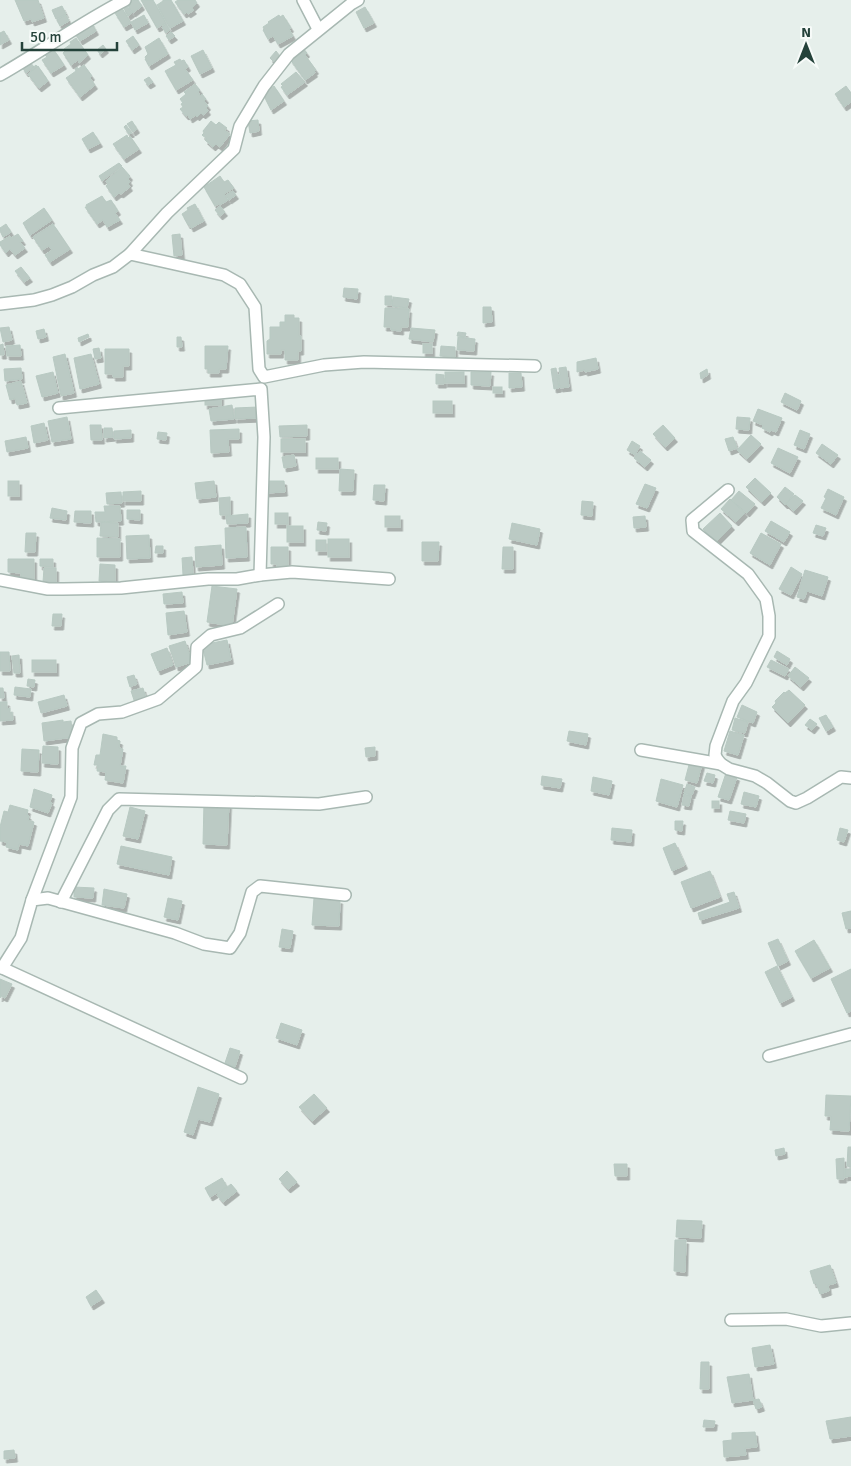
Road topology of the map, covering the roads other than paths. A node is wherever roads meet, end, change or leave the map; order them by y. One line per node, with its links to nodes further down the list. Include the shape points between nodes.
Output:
1 (125, 0): 5 (street)
2 (303, 0): 4 (street)
3 (358, 0): 4 (street)
4 (318, 30): 6 (street, via 289,54 264,86 240,126 234,149 167,213)
5 (0, 75)
6 (130, 254): 7 (street, via 113,267 52,295); 8 (street, via 224,275 240,284 255,307 259,369 264,376 324,365 364,362)
7 (0, 304)
8 (535, 366)
9 (60, 408): 11 (street, via 261,389 264,437)
10 (728, 490): 16 (street, via 692,520 693,531 748,574 766,599 769,636 729,710 716,746 715,755)
11 (260, 575): 12 (street, via 292,572); 13 (street, via 121,588 48,589)
12 (389, 579)
13 (0, 580)
14 (278, 604): 20 (street, via 240,628 211,635 197,647 196,666 158,699 122,712 98,714 81,723 72,748 71,798)
15 (641, 750): 16 (street)
16 (722, 764): 17 (street, via 755,776 796,803 842,776)
17 (851, 778)
18 (366, 797): 21 (street, via 319,804 119,799 108,810)
19 (345, 895): 21 (street, via 260,886 252,892 240,933 230,948 204,944)
20 (32, 900): 21 (street, via 48,898); 22 (street, via 21,938)
21 (61, 902)
22 (1, 967): 25 (street)
23 (851, 1034): 24 (street)
24 (769, 1056)
25 (241, 1078)
26 (731, 1320): 27 (street, via 786,1319 821,1326)
27 (851, 1323)

